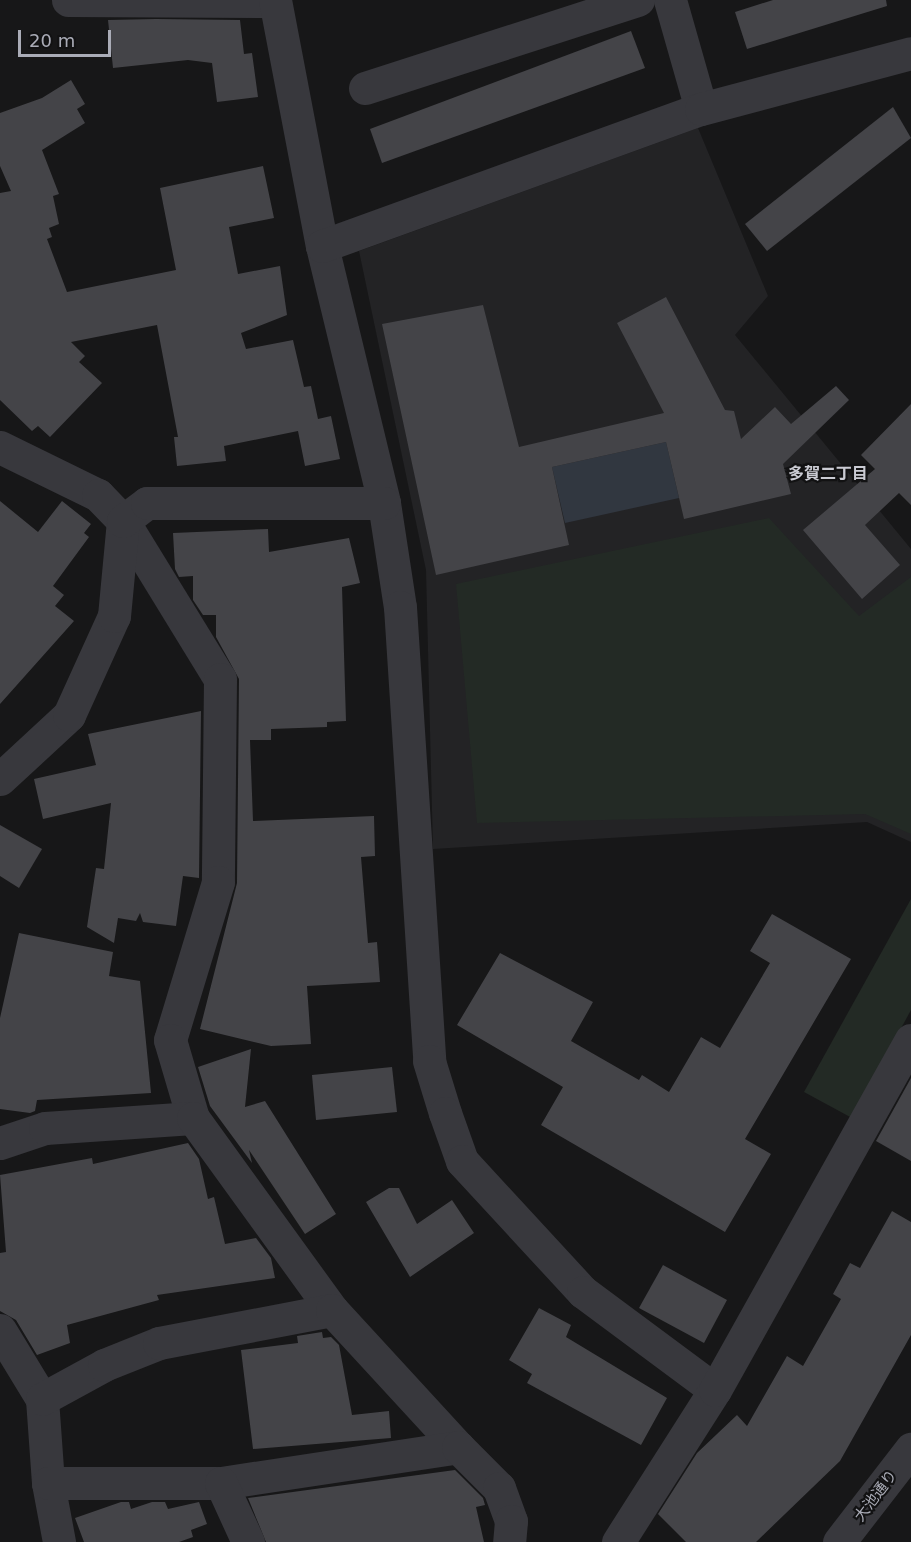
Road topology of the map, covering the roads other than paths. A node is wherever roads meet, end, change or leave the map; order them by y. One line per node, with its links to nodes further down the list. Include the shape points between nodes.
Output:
1 (68, 0): 2 (street)
2 (275, 0): 8 (street)
3 (638, 0): 6 (street)
4 (670, 0): 7 (street)
5 (911, 53): 7 (street)
6 (365, 88)
7 (701, 109): 8 (street)
8 (322, 246): 10 (street)
9 (0, 447): 11 (street, via 98,495)
10 (384, 503): 11 (street, via 147,503); 18 (street, via 400,607 429,1061 462,1161 583,1292)
11 (123, 521): 12 (street, via 114,616 69,715); 14 (street, via 219,679 218,882 170,1040)
12 (0, 779)
13 (911, 1040): 18 (street)
14 (193, 1118): 15 (street, via 45,1128); 16 (street)
15 (0, 1143)
16 (332, 1310): 19 (street, via 159,1343 104,1365); 20 (street)
17 (0, 1330): 19 (street)
18 (715, 1389): 28 (street)
19 (42, 1399): 22 (street)
20 (458, 1447): 23 (street); 27 (street, via 499,1488 511,1521)
21 (911, 1449): 24 (street, 大池通り)
22 (48, 1483): 23 (street); 25 (street)
23 (221, 1483): 26 (street)
24 (852, 1538)
25 (59, 1542)
26 (248, 1542)
27 (509, 1542)
28 (618, 1542)

